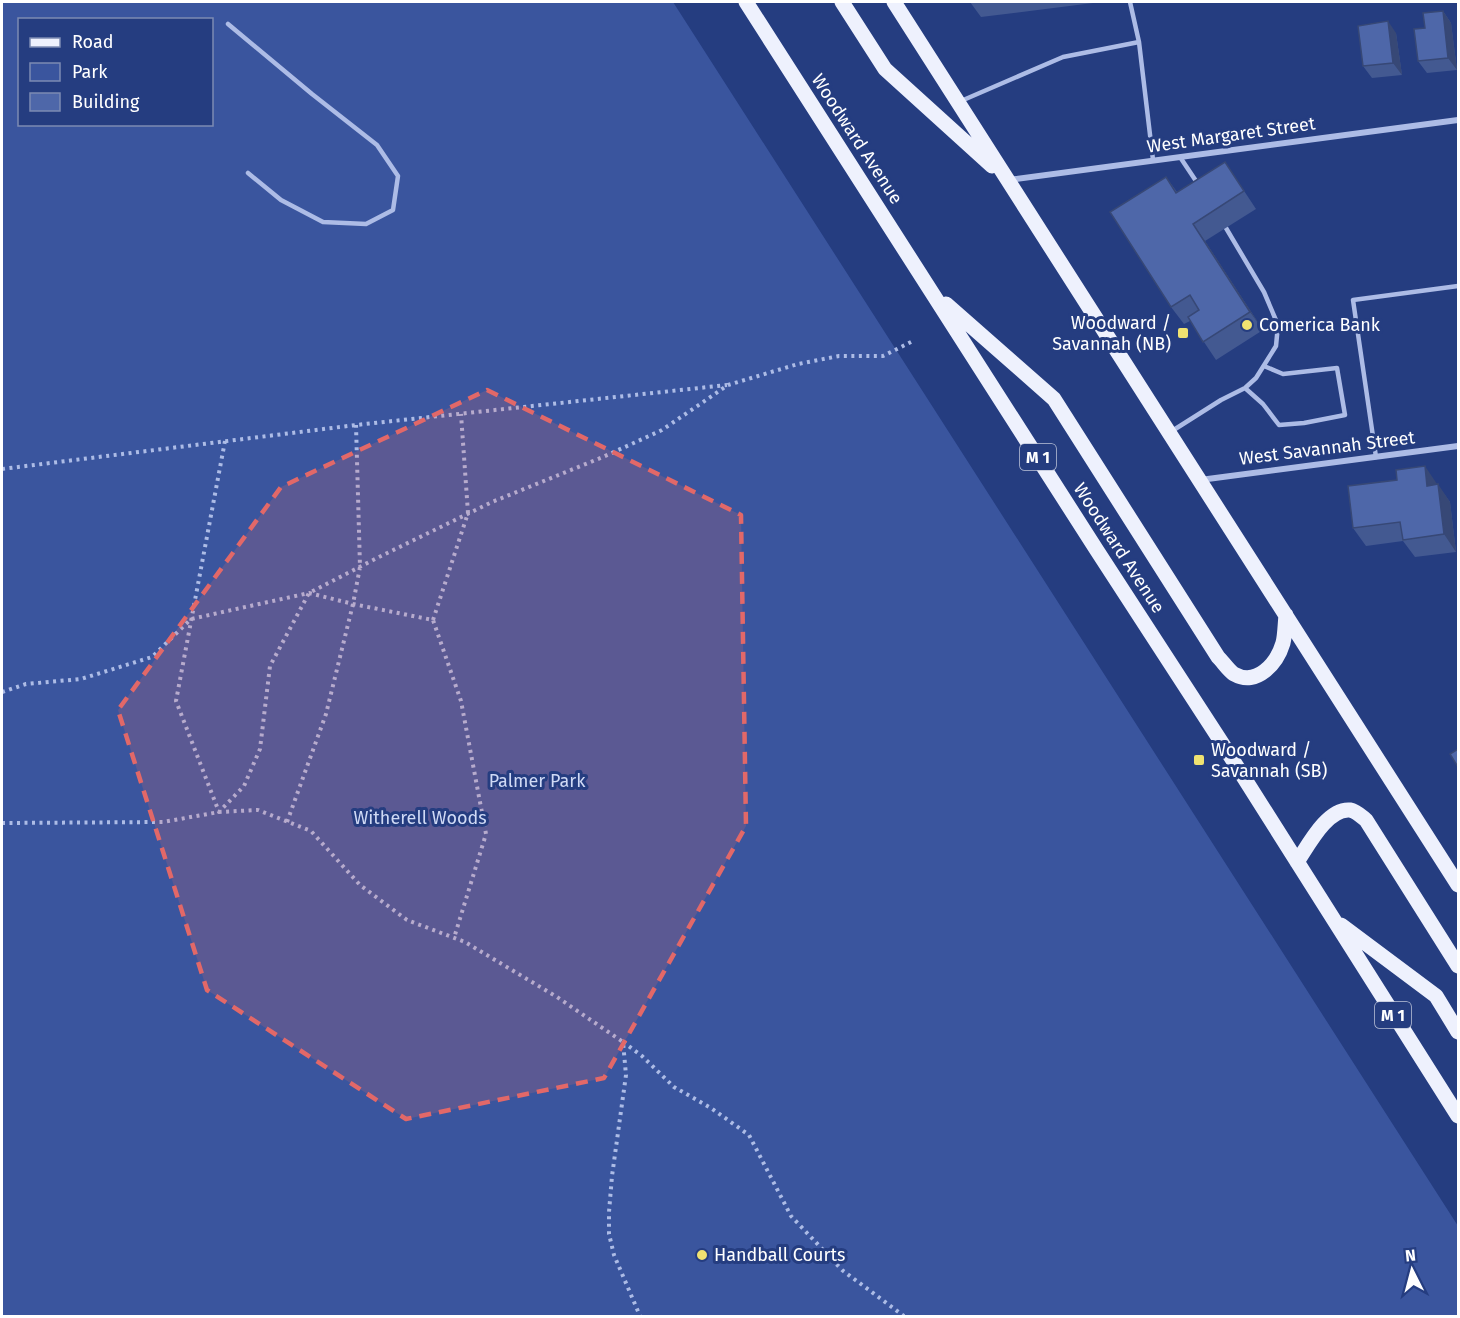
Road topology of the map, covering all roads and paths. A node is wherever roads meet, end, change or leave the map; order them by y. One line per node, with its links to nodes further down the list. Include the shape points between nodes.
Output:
1 (746, 2): 16 (main road, Woodward Avenue / M 1)
2 (842, 2): 12 (main road, via 885,69)
3 (894, 2): 7 (main road)
4 (1130, 2): 6 (lane)
5 (228, 24): 11 (lane, via 377,145 398,176 393,210 366,224 323,222 281,200)
6 (1139, 42): 7 (lane, via 1063,57); 10 (lane)
7 (958, 102): 12 (main road)
8 (1458, 120): 9 (street, West Margaret Street)
9 (1180, 157): 10 (street, West Margaret Street); 13 (lane)
10 (1153, 160): 12 (street, West Margaret Street)
11 (248, 173)
12 (1008, 180): 23 (main road)
13 (1202, 190)
14 (1226, 228): 18 (lane, via 1264,292 1278,325 1276,346)
15 (1458, 286): 26 (lane, via 1353,300)
16 (932, 292): 33 (main road, via 1054,399 1218,657 1234,674 1249,678 1263,673 1274,662 1283,643); 40 (main road, Woodward Avenue / M 1)
17 (915, 340): 19 (path, via 883,356 839,356)
18 (1264, 366): 20 (lane); 20 (lane, via 1283,374 1337,368 1345,416 1279,425)
19 (728, 385): 21 (path); 29 (path, via 662,430)
20 (1245, 388): 23 (lane)
21 (461, 414): 22 (path); 29 (path)
22 (356, 425): 24 (path); 30 (path)
23 (1170, 433): 28 (main road)
24 (225, 441): 27 (path); 34 (path)
25 (1458, 446): 26 (street, West Savannah Street)
26 (1376, 457): 28 (street, West Savannah Street)
27 (2, 469)
28 (1200, 480): 33 (main road)
29 (468, 513): 30 (path); 35 (path)
30 (360, 567): 31 (path); 32 (path)
31 (309, 593): 32 (path); 34 (path); 37 (path, via 270,666 260,749 244,786)
32 (352, 604): 35 (path); 38 (path, via 326,714)
33 (1286, 615): 41 (main road)
34 (191, 619): 36 (path, via 152,657 81,679 27,684); 37 (path, via 176,701)
35 (433, 620): 43 (path, via 461,701 486,834)
36 (2, 692)
37 (219, 812): 38 (path, via 258,810); 39 (path, via 163,822)
38 (287, 822): 43 (path, via 311,831 360,885 407,920)
39 (2, 823)
40 (1297, 862): 42 (main road, Woodward Avenue / M 1); 44 (main road, via 1320,828 1337,812 1352,810 1359,814)
41 (1458, 885)
42 (1334, 920): 45 (main road, via 1436,996); 47 (main road, Woodward Avenue / M 1)
43 (454, 938): 46 (path, via 557,997)
44 (1458, 966)
45 (1458, 1032)
46 (623, 1041): 48 (path, via 626,1075 612,1176 609,1234); 49 (path, via 674,1087 749,1136 791,1216 842,1270)
47 (1458, 1116)
48 (640, 1317)
49 (904, 1317)

